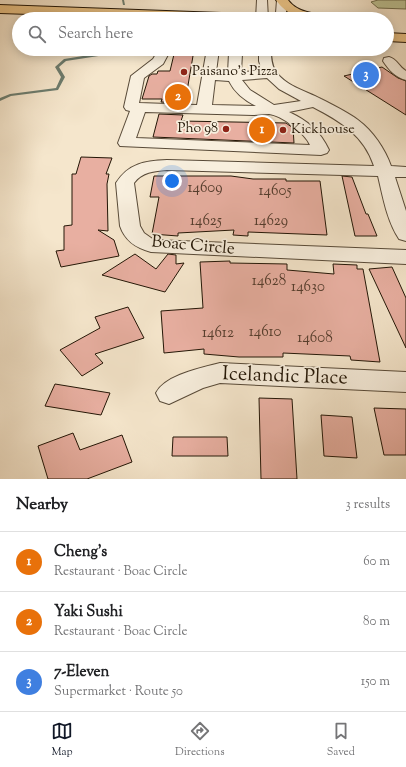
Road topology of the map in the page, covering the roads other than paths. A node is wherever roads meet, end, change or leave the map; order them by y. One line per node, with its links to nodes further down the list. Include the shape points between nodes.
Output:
1 (262, 0): 5 (street)
2 (282, 0): 6 (street); 7 (highway, via 290,10)
3 (0, 9): 4 (highway)
4 (79, 12)
5 (262, 12)
6 (281, 12)
7 (297, 12)
8 (394, 37): 9 (highway)
9 (406, 38)
10 (161, 56): 20 (street, via 138,76)
11 (212, 56): 16 (street)
12 (235, 56): 18 (street)
13 (264, 56): 15 (street)
14 (389, 61): 17 (street, via 397,71)
15 (270, 74): 18 (street); 19 (street, via 292,90)
16 (209, 76): 18 (street); 21 (street)
17 (406, 76)
18 (234, 77): 22 (street, via 249,96)
19 (316, 102): 22 (street); 23 (street, via 340,114 364,133 376,150)
20 (135, 107): 21 (street); 22 (street, via 126,143 321,150 316,138 306,128)
21 (204, 109): 22 (street)
22 (274, 110)
23 (385, 171): 24 (street, Boac Circle); 25 (street); 26 (street, Boac Circle, via 148,166 132,173 125,183 130,229 140,241 151,246)
24 (406, 172)
25 (406, 235)
26 (406, 257)
27 (406, 382): 28 (street, Icelandic Place, via 220,374 196,379)
28 (169, 393)

